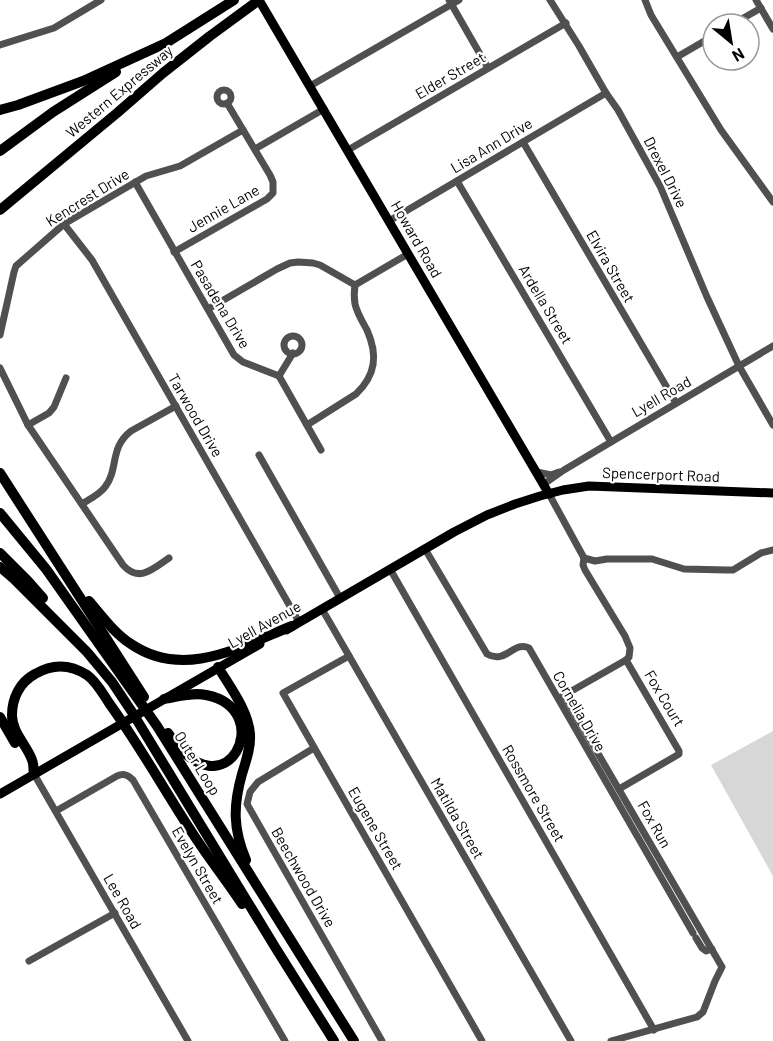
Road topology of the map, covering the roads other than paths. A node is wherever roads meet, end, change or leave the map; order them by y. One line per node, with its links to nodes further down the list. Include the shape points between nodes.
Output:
1 (102, 0): 15 (street, via 54,28)
2 (234, 0): 13 (highway, Western Expressway)
3 (259, 0): 18 (main road, Howard Road); 31 (highway, Western Expressway, via 163,73)
4 (459, 0): 8 (street)
5 (550, 0): 11 (street, Drexel Drive)
6 (645, 0): 16 (street)
7 (756, 0): 9 (street)
8 (450, 2): 17 (street); 18 (street)
9 (761, 8): 10 (street); 12 (street)
10 (754, 12)
11 (566, 23): 17 (street, Elder Street); 19 (street, Drexel Drive)
12 (773, 29)
13 (165, 43): 22 (highway, Western Expressway, via 83,81); 27 (highway, via 78,96)
14 (701, 43): 16 (street)
15 (0, 45)
16 (677, 57): 30 (street, via 721,130)
17 (488, 68): 26 (street, Elder Street)
18 (310, 86): 21 (main road, Howard Road)
19 (606, 93): 24 (street, Lisa Ann Drive); 41 (street, Drexel Drive, via 660,186)
20 (227, 103): 23 (street)
21 (324, 109): 25 (street); 26 (main road, Howard Road)
22 (0, 110)
23 (243, 130): 25 (street); 29 (street, Kencrest Drive, via 180,166)
24 (523, 142): 28 (street, Lisa Ann Drive); 45 (street, Elvira Street)
25 (255, 149): 34 (street, Jennie Lane, via 273,182 273,194)
26 (348, 150): 32 (main road, Howard Road)
27 (0, 151)
28 (457, 181): 32 (street, Lisa Ann Drive); 50 (street, Ardella Street)
29 (135, 183): 33 (street, Kencrest Drive); 34 (street, Pasadena Drive)
30 (773, 202)
31 (0, 212)
32 (389, 221): 35 (main road, Howard Road)
33 (64, 224): 38 (street, Kencrest Drive, via 16,266); 46 (street, Tarwood Drive, via 92,260)
34 (174, 252): 37 (street, Pasadena Drive)
35 (408, 254): 36 (street); 54 (main road, Howard Road)
36 (355, 285): 37 (street, via 320,265 298,262); 48 (street, via 355,305 374,351 371,373 356,394)
37 (208, 309): 43 (street, Pasadena Drive, via 239,360)
38 (0, 336)
39 (773, 346): 41 (street, Lyell Road)
40 (293, 353): 43 (street)
41 (739, 366): 45 (street, Lyell Road); 49 (street, Drexel Drive)
42 (0, 368): 47 (street)
43 (279, 376): 48 (street)
44 (66, 378): 47 (street, via 54,407)
45 (676, 403): 50 (street, Lyell Road)
46 (176, 406): 59 (street, via 125,436 105,487); 71 (street, Tarwood Drive)
47 (28, 425): 59 (street)
48 (307, 425): 51 (street)
49 (773, 425)
50 (611, 442): 53 (street, Lyell Road)
51 (321, 450)
52 (259, 455): 69 (street)
53 (564, 470): 54 (street, Lyell Road, via 551,475); 56 (street, Lyell Road)
54 (537, 472): 56 (main road, Howard Road)
55 (0, 473): 68 (highway)
56 (544, 484): 58 (main road, Howard Road)
57 (773, 493): 58 (main road, Spencerport Road, via 589,486)
58 (549, 494): 61 (main road, Lyell Avenue, via 487,515); 65 (street)
59 (82, 504): 64 (street, via 128,570 137,574 149,572)
60 (0, 513): 81 (highway, Outer Loop, via 53,578)
61 (425, 549): 67 (main road, Lyell Avenue); 76 (street, Cornelia Drive, via 487,654 499,657 521,646 529,648)
62 (773, 550): 65 (street, via 733,570 684,569 652,559)
63 (0, 553): 72 (highway)
64 (169, 558)
65 (584, 558): 74 (street, via 585,570 630,648)
66 (0, 567): 72 (highway, Outer Loop)
67 (390, 569): 69 (main road, Lyell Avenue); 91 (street, Rossmore Street)
68 (65, 575): 71 (highway, via 116,632 149,653 170,660 190,661 222,654); 79 (highway)
69 (340, 598): 70 (main road, Lyell Avenue)
70 (322, 609): 71 (main road, Lyell Avenue); 73 (street, Matilda Street)
71 (295, 624): 75 (main road, Lyell Avenue)
72 (87, 652): 88 (highway, Outer Loop, via 132,712)
73 (349, 656): 80 (street, Eugene Street, via 283,693); 98 (street, Matilda Street)
74 (626, 660): 76 (street); 83 (street, Fox Court, via 679,754)
75 (218, 667): 77 (main road, Lyell Avenue); 87 (highway, via 242,707 250,733 236,800 237,833 245,858)
76 (561, 697): 83 (street, Fox Run); 89 (street, Cornelia Drive, via 694,936 706,951)
77 (164, 699): 79 (highway, via 207,695 229,706 242,727 236,753 218,765 196,762); 82 (main road, Lyell Avenue)
78 (0, 717): 82 (highway)
79 (170, 737): 81 (highway)
80 (314, 748): 96 (street, Beechwood Drive, via 258,782 250,792 248,804); 97 (street, Eugene Street)
81 (172, 751): 87 (highway, Outer Loop)
82 (34, 774): 84 (main road, Lyell Avenue); 85 (street, Lee Road); 88 (highway, via 32,760 12,719 16,695 22,684 40,671 59,666 79,670 92,679 115,711 206,854)
83 (619, 789): 89 (street, Fox Run)
84 (0, 794)
85 (56, 811): 86 (street, Lee Road); 93 (street, Evelyn Street, via 121,774 133,780)
86 (115, 913): 90 (street); 92 (street, Lee Road)
87 (279, 921): 95 (highway, Outer Loop)
88 (275, 947): 94 (highway, Outer Loop)
89 (712, 949): 91 (street, Fox Run, via 722,967 700,1015)
90 (28, 961)
91 (654, 1030): 99 (street)
92 (188, 1041)
93 (285, 1041)
94 (334, 1041)
95 (354, 1041)
96 (382, 1041)
97 (482, 1041)
98 (571, 1041)
99 (611, 1041)

